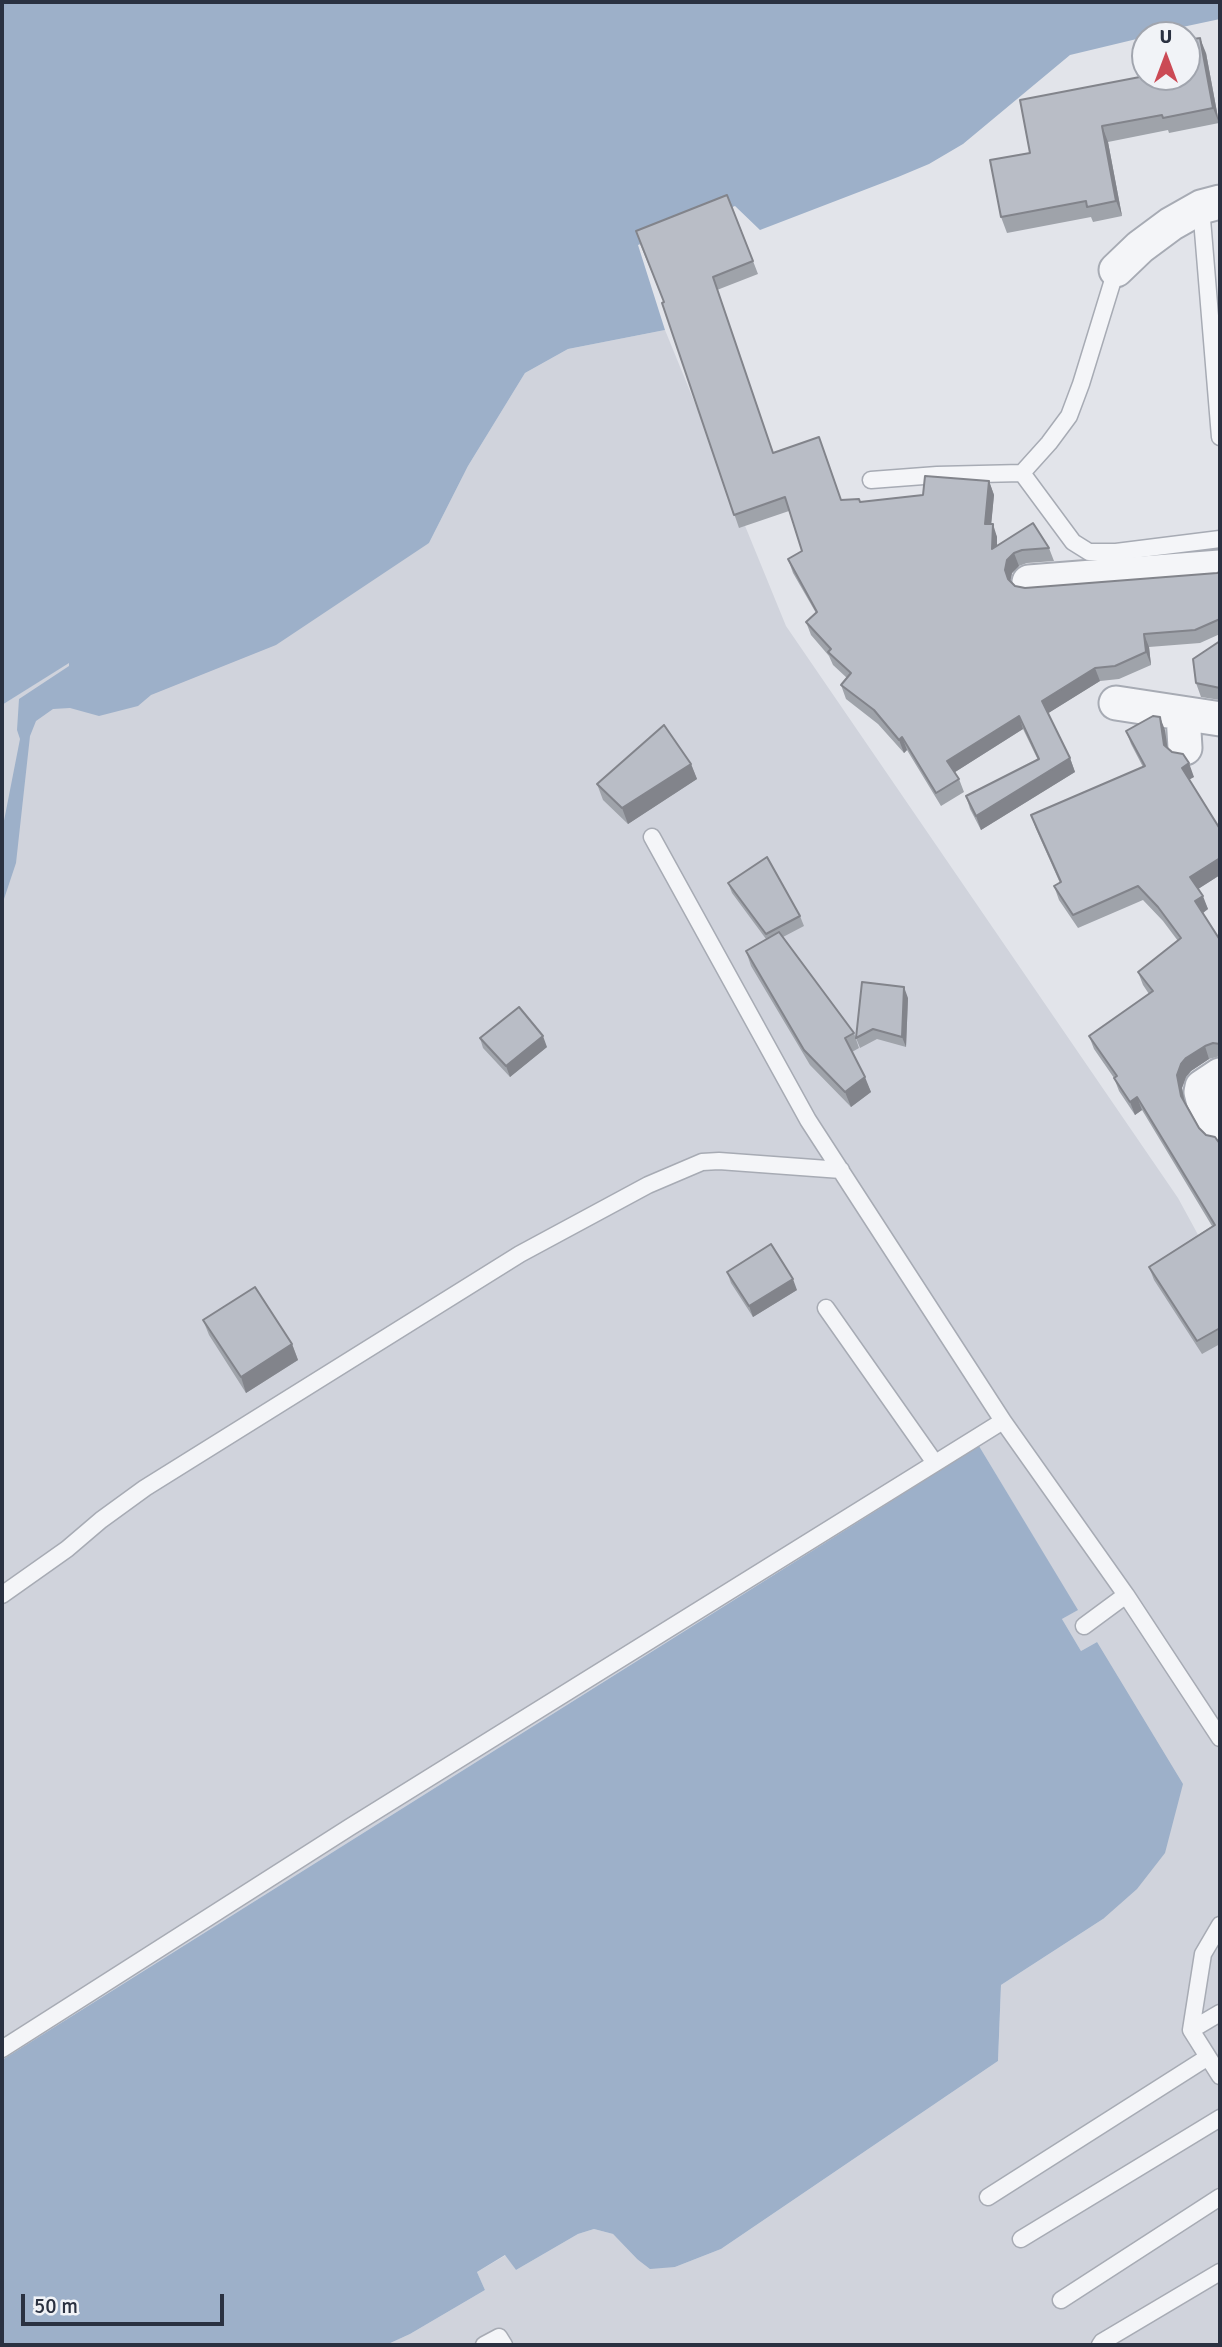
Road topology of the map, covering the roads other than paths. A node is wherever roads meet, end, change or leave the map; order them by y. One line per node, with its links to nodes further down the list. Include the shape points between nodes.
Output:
1 (1211, 204): 2 (street, via 1171,224); 3 (lane)
2 (1116, 270): 4 (lane, via 1069,416)
3 (1220, 437)
4 (1022, 473): 5 (lane); 6 (lane, via 1073,542 1089,552)
5 (871, 480)
6 (1220, 539)
7 (1220, 568): 8 (street)
8 (1029, 582)
9 (1116, 703): 10 (street)
10 (1184, 714): 11 (street); 12 (street)
11 (1220, 719)
12 (1185, 748)
13 (652, 837): 16 (lane, via 808,1120)
14 (1220, 1075): 15 (street, via 1201,1092)
15 (1220, 1131)
16 (841, 1170): 18 (lane); 20 (lane, via 719,1160 702,1162 648,1185 520,1254 145,1488)
17 (826, 1308): 19 (lane)
18 (1003, 1421): 19 (lane); 21 (lane)
19 (935, 1463): 27 (lane)
20 (2, 1595)
21 (1126, 1595): 22 (lane); 23 (lane)
22 (1084, 1626)
23 (1220, 1738)
24 (1220, 1925): 26 (lane, via 1203,1954)
25 (1220, 2013): 26 (lane)
26 (1191, 2030): 28 (lane)
27 (2, 2049)
28 (1208, 2057): 29 (lane); 31 (lane)
29 (1220, 2076)
30 (1220, 2118): 33 (lane)
31 (988, 2197)
32 (1220, 2197): 35 (lane)
33 (1021, 2239)
34 (1220, 2272): 38 (lane)
35 (1061, 2300)
36 (484, 2345): 37 (lane, via 499,2337)
37 (504, 2345)
38 (1100, 2345)

